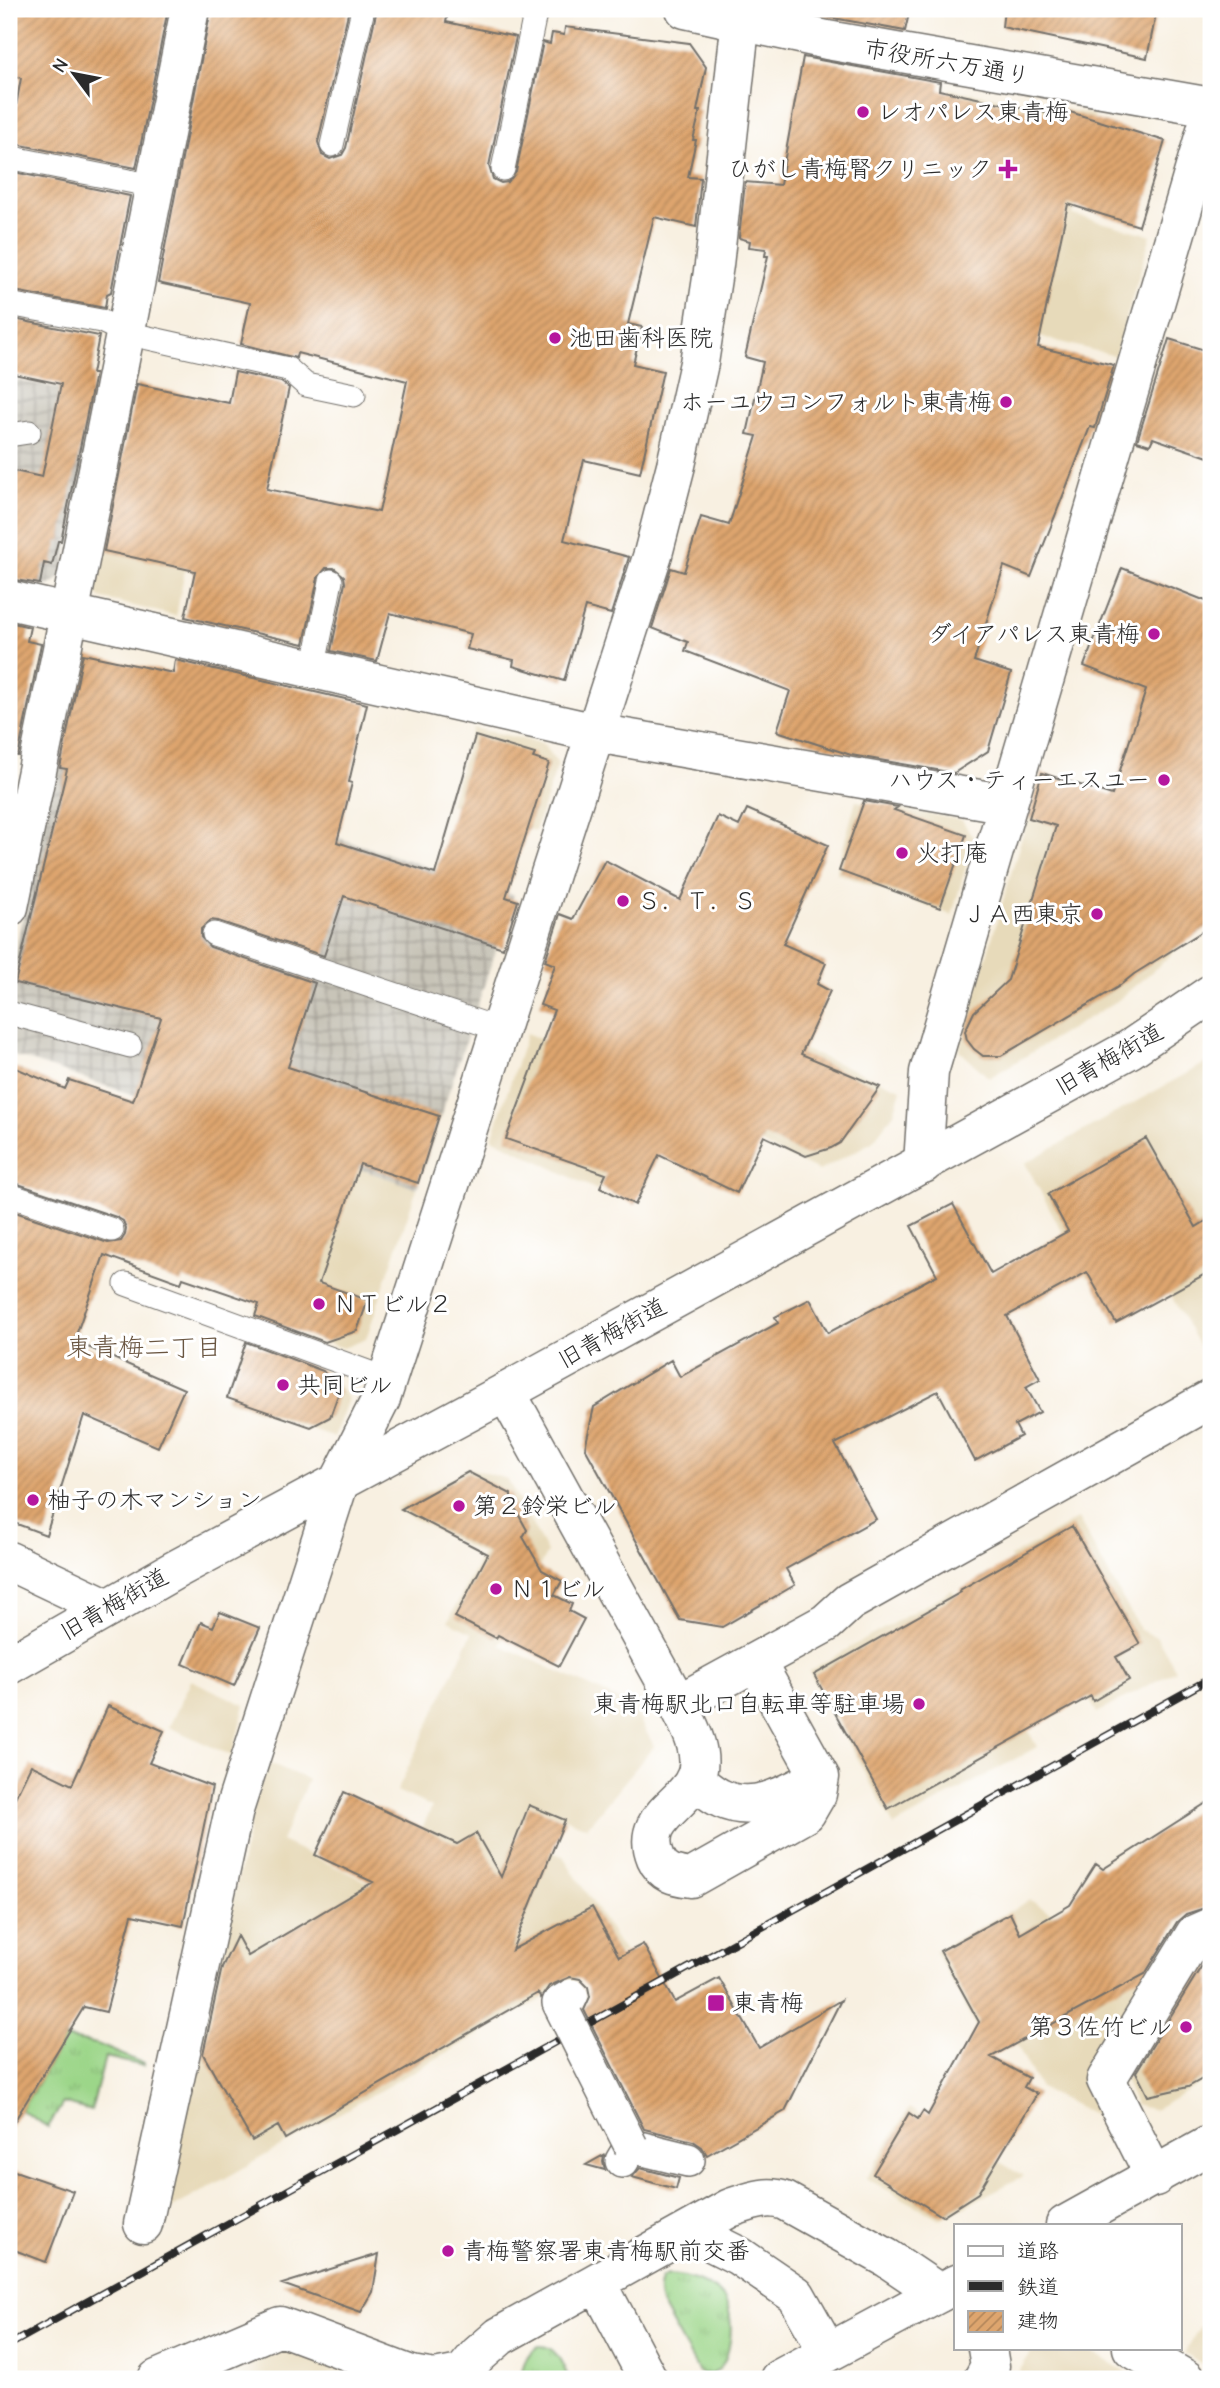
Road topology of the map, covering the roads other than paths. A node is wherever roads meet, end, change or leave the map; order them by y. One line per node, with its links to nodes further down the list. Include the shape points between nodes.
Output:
1 (190, 9): 11 (street)
2 (363, 9): 8 (lane)
3 (536, 9): 10 (lane)
4 (685, 9): 5 (street, 市役所六万通り)
5 (741, 15): 6 (street, 市役所六万通り, via 827,40); 19 (street, via 699,363 653,554)
6 (1211, 107)
7 (1211, 113): 20 (street)
8 (332, 145)
9 (13, 158): 11 (lane)
10 (503, 169)
11 (155, 186): 13 (street)
12 (9, 304): 13 (lane, via 101,321)
13 (126, 334): 14 (lane, via 288,369 306,385); 17 (street)
14 (354, 395)
15 (331, 581): 18 (lane)
16 (9, 600): 17 (street)
17 (69, 615): 18 (street); 21 (street)
18 (313, 670): 19 (street)
19 (596, 733): 20 (street); 25 (street)
20 (1008, 804): 27 (street, via 929,1072)
21 (9, 907)
22 (214, 934): 25 (lane)
23 (1211, 994): 27 (street, 旧青梅街道, via 1130,1049)
24 (9, 1013): 26 (lane)
25 (499, 1029): 31 (street)
26 (130, 1046)
27 (923, 1164): 32 (street, 旧青梅街道)
28 (9, 1195): 29 (lane)
29 (112, 1230)
30 (126, 1284): 31 (lane)
31 (387, 1380): 34 (street)
32 (506, 1392): 34 (street, 旧青梅街道); 39 (street)
33 (1211, 1399): 37 (street, via 849,1602 826,1623)
34 (341, 1480): 36 (street, 旧青梅街道); 47 (street, via 234,1810)
35 (9, 1561): 36 (street)
36 (108, 1608): 38 (street, 旧青梅街道)
37 (756, 1662): 39 (street); 40 (street)
38 (9, 1665)
39 (678, 1704): 41 (street, via 698,1753)
40 (820, 1777): 41 (street, via 746,1807 721,1799); 41 (street, via 806,1813 691,1878 673,1876 659,1863 651,1846 655,1825)
41 (694, 1780)
42 (1211, 1927): 46 (street, via 1195,1934 1106,2080)
43 (571, 1996): 45 (street, bridge, via 559,2003 626,2153)
44 (1211, 2144): 46 (street)
45 (688, 2161)
46 (1155, 2176): 48 (street)
47 (143, 2224)
48 (1067, 2224)
49 (689, 2231): 50 (street); 51 (street, via 730,2208 773,2197); 54 (street, via 739,2256 796,2295)
50 (597, 2283): 55 (street, via 500,2336); 57 (street)
51 (947, 2288): 54 (street)
52 (987, 2350): 59 (street, via 990,2366)
53 (1135, 2350): 60 (street)
54 (828, 2353): 58 (street)
55 (461, 2378): 56 (street, via 411,2375 280,2326)
56 (157, 2379)
57 (648, 2379)
58 (779, 2379)
59 (983, 2379)
60 (1185, 2379)

